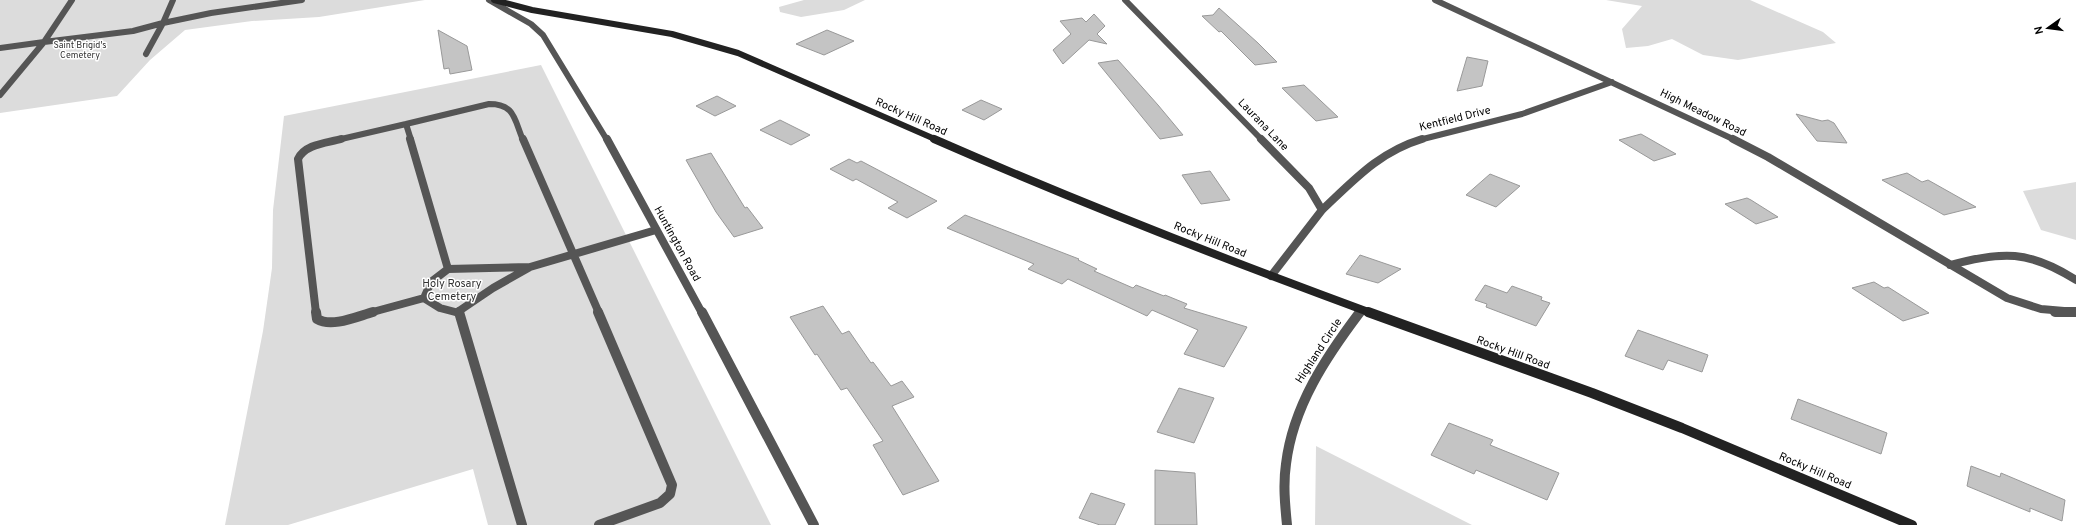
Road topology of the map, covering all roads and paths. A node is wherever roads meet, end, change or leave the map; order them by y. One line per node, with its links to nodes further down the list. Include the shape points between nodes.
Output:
1 (72, 0): 9 (street)
2 (173, 0): 8 (street)
3 (302, 0): 8 (street)
4 (489, 0): 16 (street, Huntington Road, via 526,20 547,41 611,146)
5 (494, 0): 21 (street, Rocky Hill Road, via 519,7 672,34 738,53 1030,181)
6 (1125, 0): 15 (street, Laurana Lane, via 1309,188)
7 (1435, 0): 12 (street, High Meadow Road)
8 (162, 23): 9 (street, via 133,31); 11 (street)
9 (44, 42): 10 (street); 13 (street)
10 (0, 48)
11 (146, 54)
12 (1612, 82): 15 (street, Kentfield Drive, via 1522,114 1406,144 1368,166); 18 (street, High Meadow Road, via 1768,157)
13 (0, 95)
14 (406, 124): 17 (street, via 489,104 507,105); 20 (street); 23 (street, via 316,145 301,152 298,159 318,319 322,322 337,321)
15 (1322, 210): 21 (street)
16 (656, 230): 17 (street); 29 (street, Huntington Road)
17 (574, 254): 19 (street); 28 (street, via 672,485 670,494 660,503)
18 (1950, 265): 22 (street, via 1987,256 2004,255 2042,263); 26 (street, High Meadow Road, via 2007,298 2028,306 2061,313)
19 (530, 267): 20 (street); 25 (street)
20 (448, 269): 23 (street, via 431,282)
21 (1271, 276): 24 (street, Rocky Hill Road)
22 (2076, 280)
23 (424, 298): 25 (street, via 442,310)
24 (1361, 310): 30 (street, Highland Circle, via 1318,371 1296,418 1286,457 1284,478); 31 (street, Rocky Hill Road, via 1682,428)
25 (459, 311): 27 (street)
26 (2076, 312)
27 (522, 525)
28 (599, 525)
29 (814, 525)
30 (1287, 525)
31 (1912, 525)

